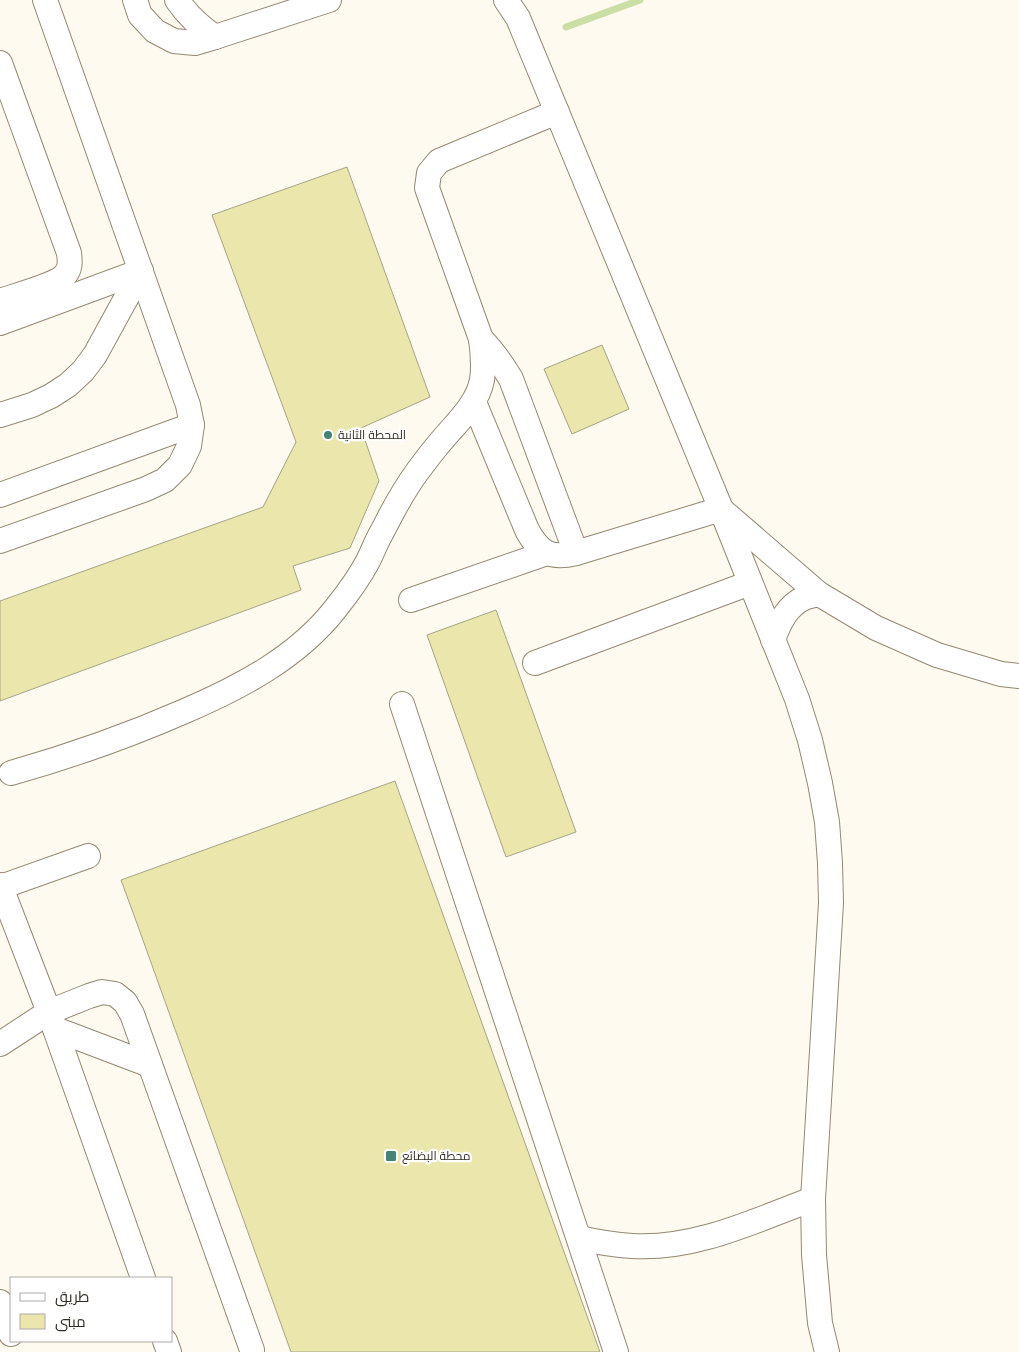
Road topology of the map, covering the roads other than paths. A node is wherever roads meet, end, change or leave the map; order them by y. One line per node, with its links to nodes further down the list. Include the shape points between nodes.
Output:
1 (45, 0): 9 (lane)
2 (134, 0): 6 (lane, via 140,16 155,31 174,40 195,43)
3 (178, 0): 6 (lane, via 198,25)
4 (329, 0): 6 (lane)
5 (506, 0): 8 (lane, via 518,18)
6 (215, 37)
7 (0, 63): 10 (lane, via 70,265 65,275 55,282)
8 (557, 112): 12 (lane, via 439,161 429,173 429,195); 17 (lane)
9 (141, 271): 11 (lane); 14 (lane, via 83,371 51,396); 15 (lane, via 188,404)
10 (0, 301)
11 (0, 323)
12 (481, 339): 13 (lane, via 484,360 482,382); 20 (lane, via 510,379)
13 (474, 402): 19 (lane, via 534,544); 28 (lane, via 417,472 353,586 315,632 293,651 243,684 153,726)
14 (0, 415)
15 (192, 425): 16 (lane); 18 (lane, via 190,446 180,465 165,480)
16 (0, 495)
17 (721, 509): 20 (lane); 21 (lane); 22 (lane)
18 (0, 541)
19 (546, 553): 20 (lane, via 561,556); 23 (lane)
20 (576, 553)
21 (750, 583): 24 (lane); 25 (lane)
22 (819, 594): 24 (lane, via 803,599 789,609); 26 (lane, via 876,628 937,655 1001,674)
23 (411, 600)
24 (773, 640): 34 (lane, via 810,740 827,822 830,863 831,903)
25 (535, 664)
26 (1019, 676)
27 (402, 704): 35 (lane)
28 (11, 773)
29 (88, 856): 30 (lane)
30 (0, 886): 31 (lane)
31 (52, 1020): 32 (lane); 33 (lane); 33 (lane, via 102,992 115,994 126,1002); 36 (lane)
32 (0, 1044)
33 (150, 1065): 39 (lane)
34 (813, 1199): 35 (lane, via 717,1235 661,1246 633,1246); 41 (lane, via 820,1323)
35 (579, 1238): 40 (lane)
36 (143, 1277)
37 (0, 1302): 38 (lane)
38 (10, 1331)
39 (252, 1352)
40 (616, 1352)
41 (827, 1352)

